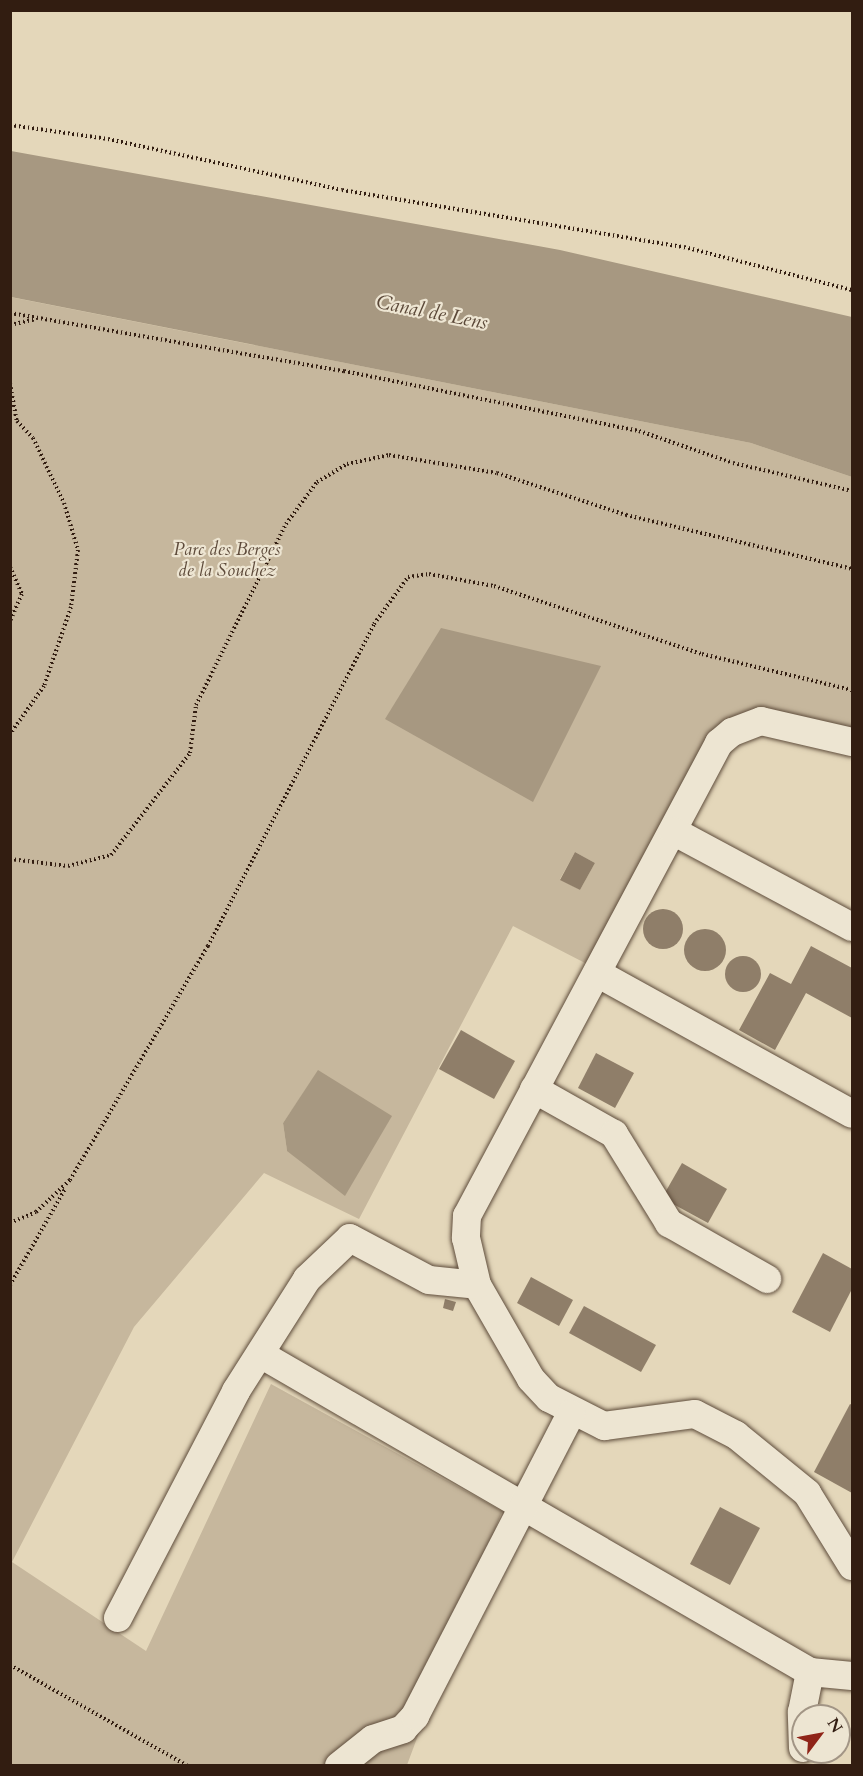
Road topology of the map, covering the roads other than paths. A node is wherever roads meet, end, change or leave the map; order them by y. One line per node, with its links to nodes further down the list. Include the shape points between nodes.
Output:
1 (852, 742): 2 (lane, via 761,721 732,732 719,744)
2 (673, 831): 3 (lane); 4 (lane)
3 (852, 927)
4 (597, 973): 5 (lane); 6 (lane)
5 (534, 1089): 7 (lane, via 614,1134 669,1222); 8 (lane, via 467,1216 465,1238)
6 (852, 1114)
7 (767, 1279)
8 (477, 1285): 9 (lane, via 429,1280 350,1238 308,1279); 10 (lane, via 531,1379)
9 (262, 1355): 11 (lane); 13 (lane, via 236,1391)
10 (571, 1414): 11 (lane); 12 (lane, via 604,1426 625,1426 695,1414 736,1435 807,1493)
11 (524, 1507): 14 (lane); 17 (lane, via 415,1716 403,1729 373,1739)
12 (852, 1566)
13 (118, 1618)
14 (810, 1672): 15 (lane); 16 (lane)
15 (852, 1676)
16 (804, 1704)
17 (339, 1766)

